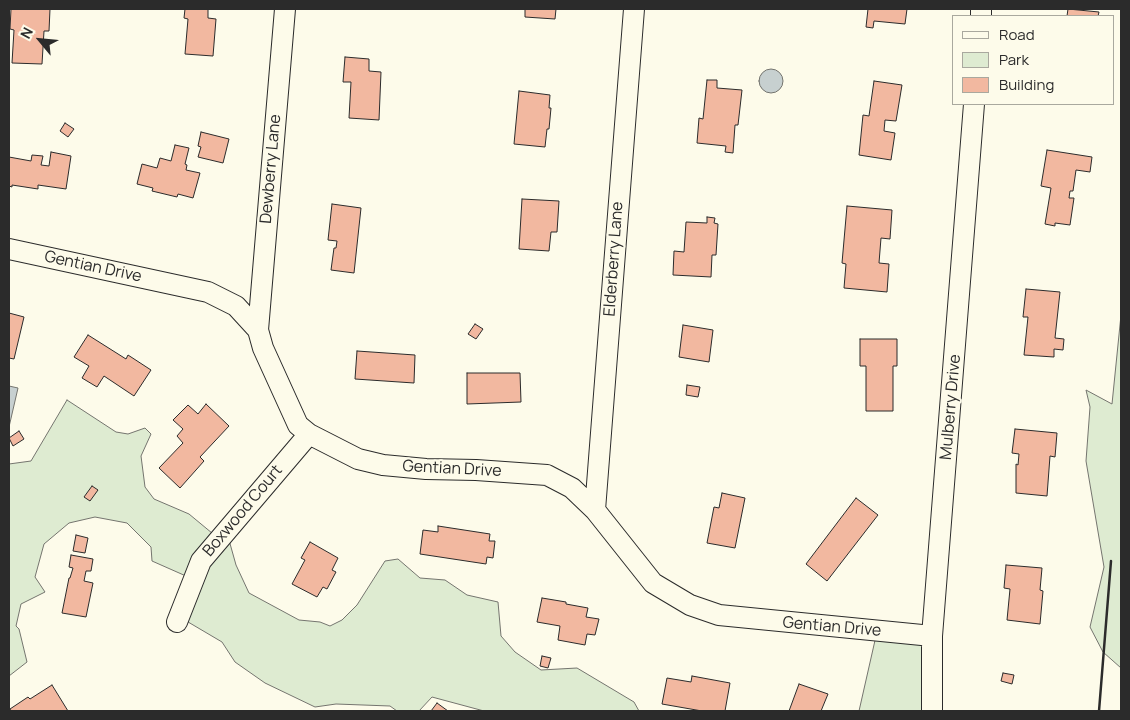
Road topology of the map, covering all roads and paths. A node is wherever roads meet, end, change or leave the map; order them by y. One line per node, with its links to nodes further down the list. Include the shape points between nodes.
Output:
1 (285, 9): 5 (street, Dewberry Lane)
2 (634, 9): 7 (street, Elderberry Lane)
3 (974, 105): 9 (street, Mulberry Drive)
4 (9, 249): 5 (street, Gentian Drive, via 208,292 236,306)
5 (258, 330): 6 (street, Gentian Drive, via 298,425)
6 (309, 434): 7 (street, Gentian Drive, via 358,459 383,465 547,476 572,488); 8 (street, Boxwood Court, via 201,561)
7 (595, 510): 9 (street, Gentian Drive, via 653,582 690,605 719,615)
8 (177, 622)
9 (932, 636): 10 (street, Mulberry Drive)
10 (932, 711)

